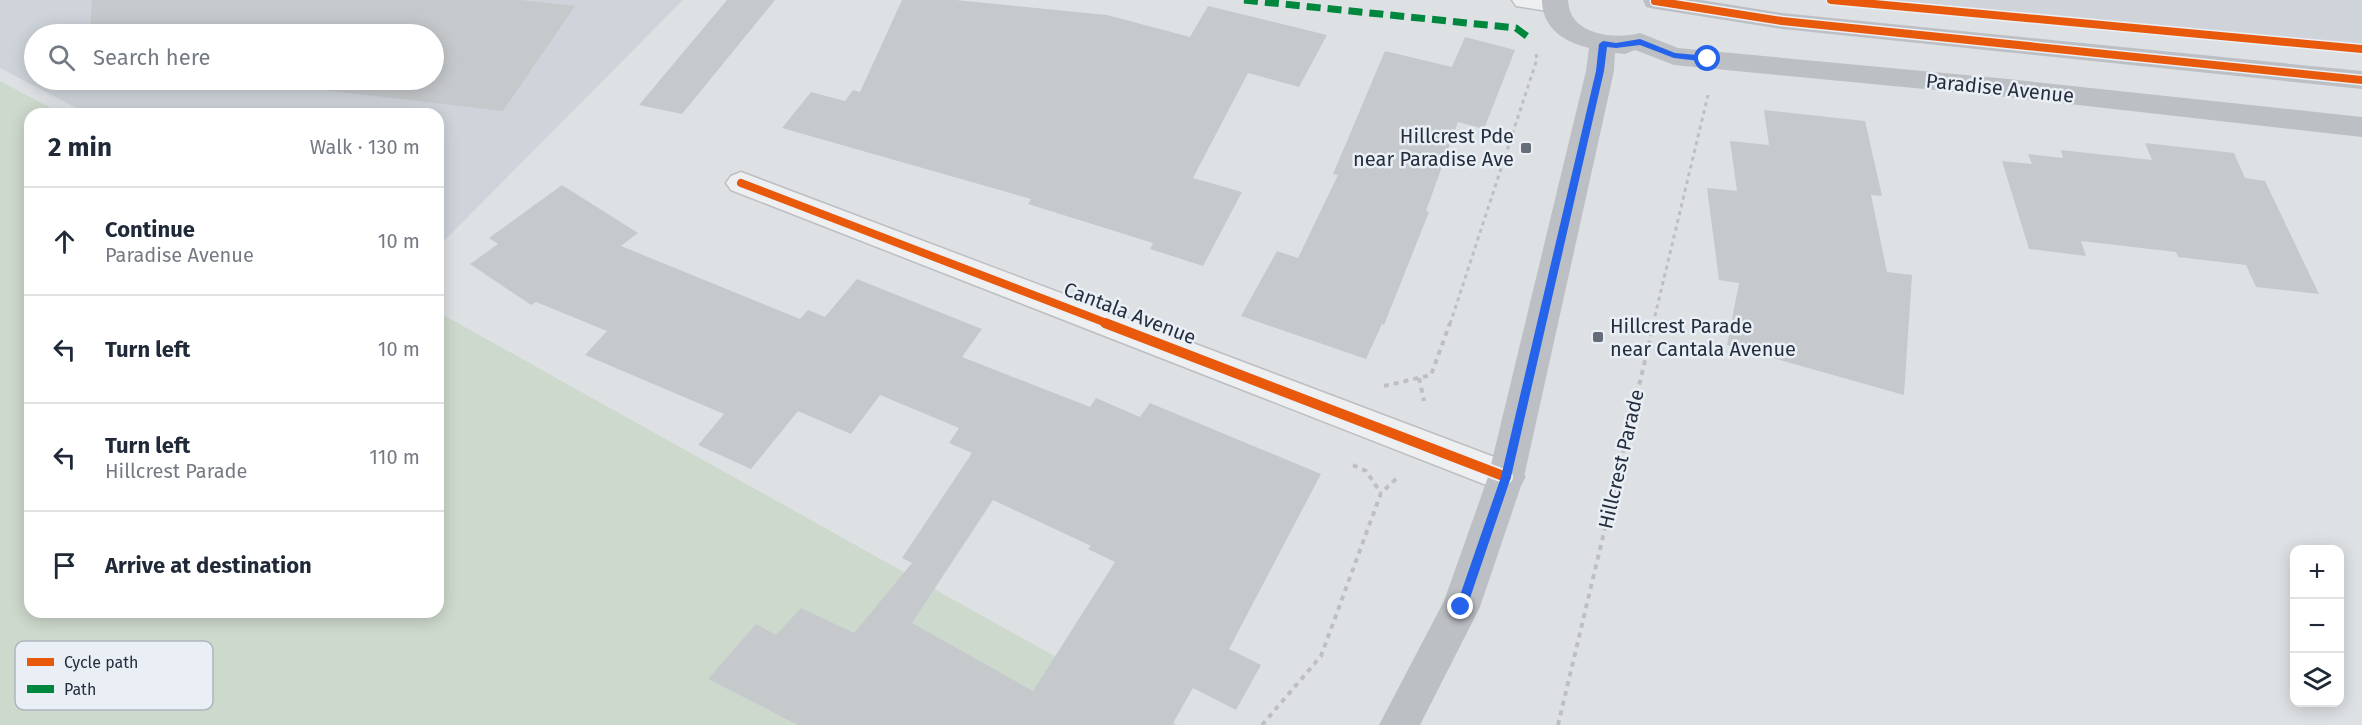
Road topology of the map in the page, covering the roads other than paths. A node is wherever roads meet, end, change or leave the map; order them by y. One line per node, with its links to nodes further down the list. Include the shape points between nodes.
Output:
1 (1525, 0): 3 (street)
2 (1655, 1): 4 (street, via 1662,20 1659,29); 6 (street, via 1815,24)
3 (1555, 2): 5 (street, via 1562,24)
4 (1640, 42): 5 (street); 7 (street, Paradise Avenue, via 1674,56)
5 (1603, 44): 9 (street)
6 (2362, 80)
7 (2362, 127)
8 (741, 183): 9 (street, Cantala Avenue)
9 (1506, 477): 10 (street, via 1461,607)
10 (1399, 725)

